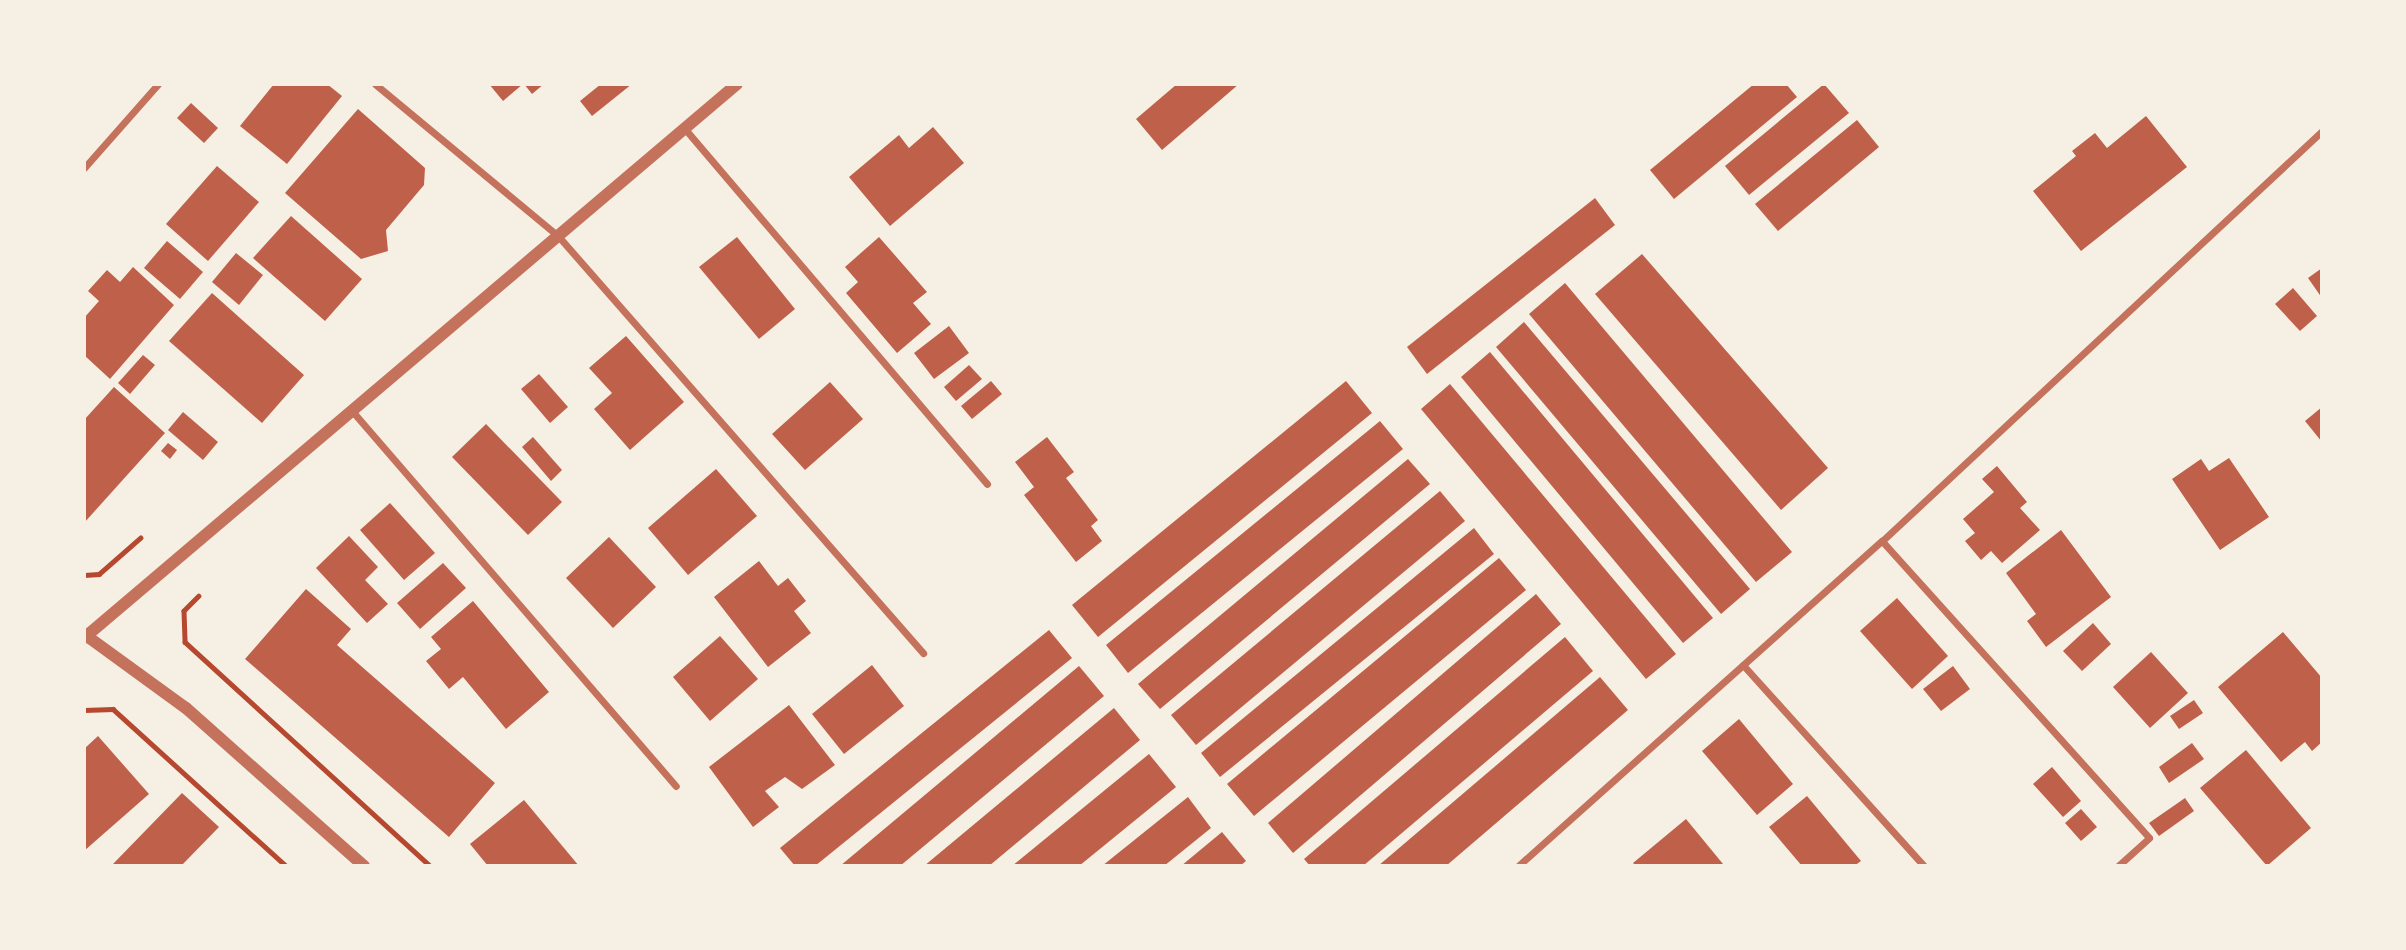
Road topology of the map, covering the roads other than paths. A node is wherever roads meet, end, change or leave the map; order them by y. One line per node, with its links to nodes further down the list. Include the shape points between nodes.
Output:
1 (158, 84): 6 (street)
2 (375, 84): 7 (street)
3 (737, 84): 4 (street)
4 (685, 129): 7 (street); 9 (street)
5 (2322, 131): 10 (street)
6 (84, 168)
7 (559, 237): 8 (street); 12 (street)
8 (353, 412): 11 (street); 14 (street)
9 (987, 484)
10 (1882, 541): 13 (street); 20 (street, via 2149,838)
11 (85, 636): 16 (street, via 186,708)
12 (922, 653)
13 (1743, 665): 15 (street); 19 (street)
14 (676, 786)
15 (1526, 858): 17 (street); 18 (street)
16 (364, 866)
17 (1518, 866)
18 (1533, 866)
19 (1924, 866)
20 (2118, 866)

